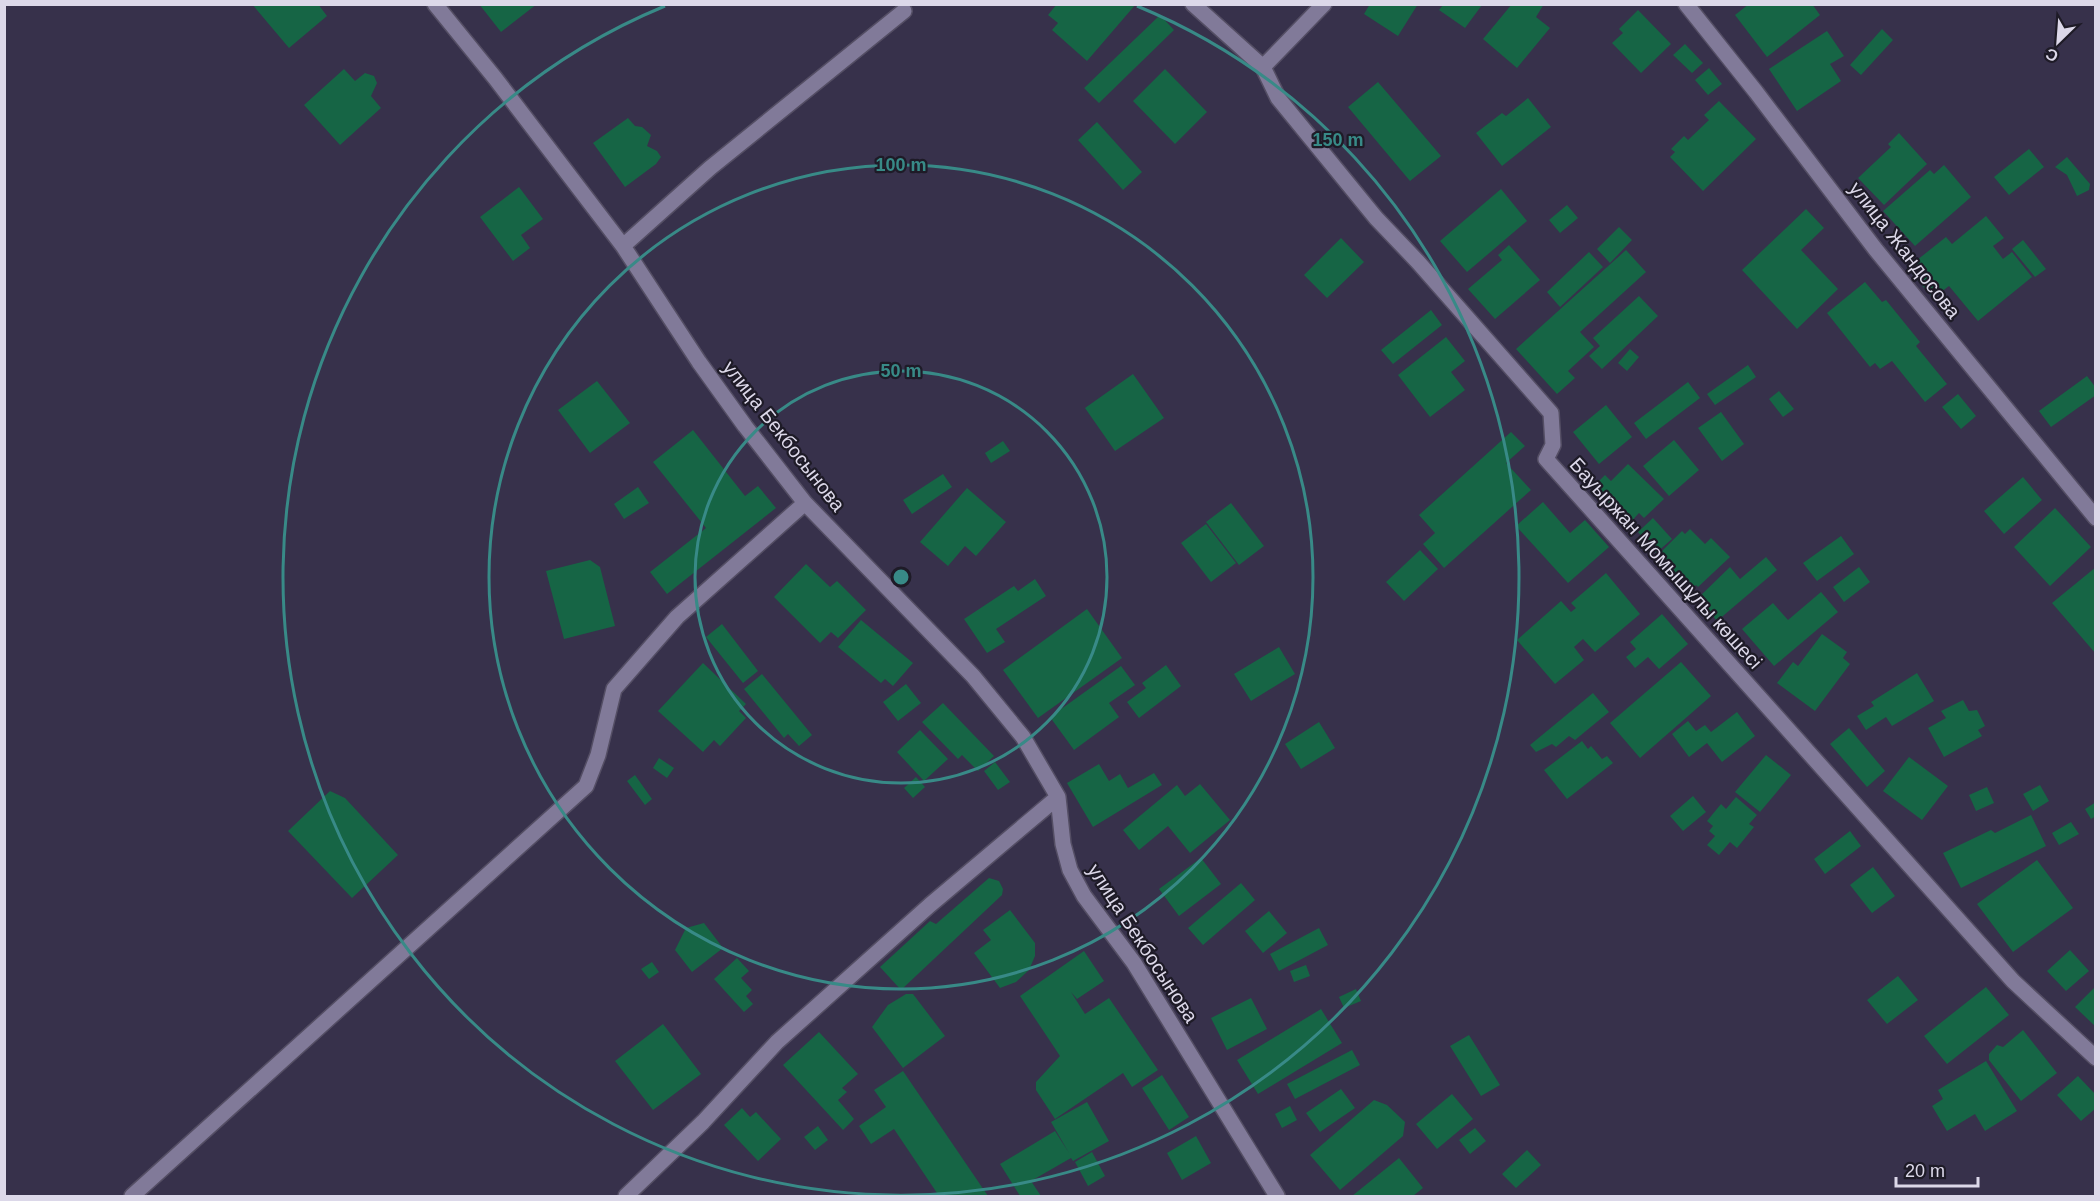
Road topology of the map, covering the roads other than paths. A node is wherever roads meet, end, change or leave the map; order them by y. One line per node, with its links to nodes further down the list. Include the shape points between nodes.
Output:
1 (435, 4): 7 (street, улица Бекбосынова)
2 (1193, 4): 6 (street)
3 (1323, 4): 6 (street)
4 (1686, 4): 9 (street, улица Жандосова, via 1876,250)
5 (904, 11): 7 (street, via 710,168)
6 (1263, 68): 11 (street, Бауыржан Момышұлы көшесі, via 1278,98 1376,218 1551,413 1553,445 1546,459 2013,981)
7 (623, 246): 8 (street, улица Бекбосынова, via 732,408)
8 (805, 502): 10 (street, улица Бекбосынова, via 973,676 1023,737); 12 (street, via 677,617 614,689 586,786)
9 (2096, 518)
10 (1058, 797): 13 (street, via 777,1042); 14 (street, улица Бекбосынова, via 1063,844 1070,870 1084,896 1134,963)
11 (2096, 1058)
12 (132, 1197)
13 (626, 1197)
14 (1277, 1197)

